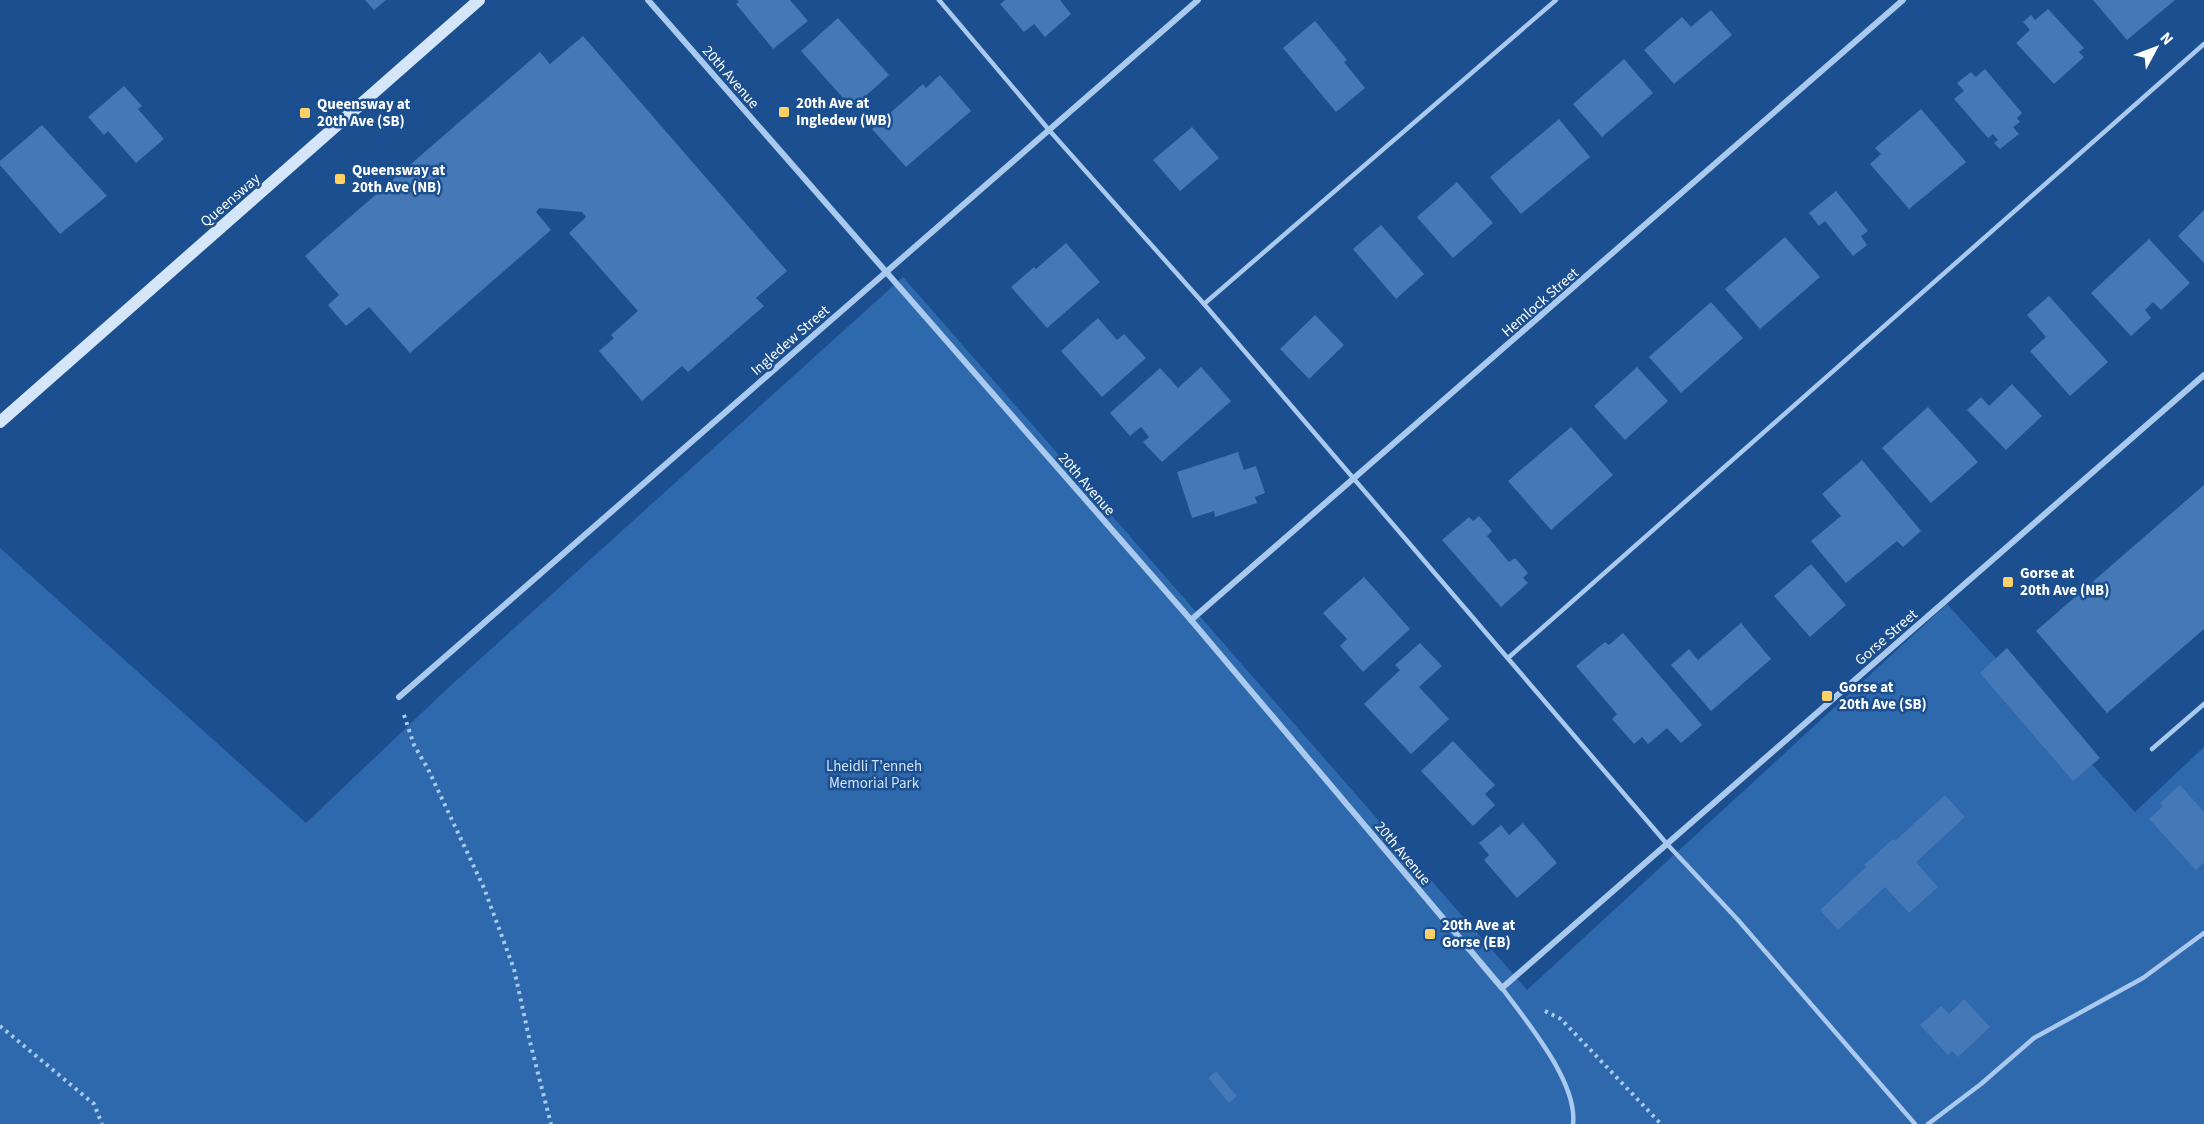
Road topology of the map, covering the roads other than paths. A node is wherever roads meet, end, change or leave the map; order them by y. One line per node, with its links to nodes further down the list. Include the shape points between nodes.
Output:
1 (479, 0): 12 (main road, Queensway)
2 (648, 0): 9 (street, 20th Avenue)
3 (939, 0): 8 (lane)
4 (1197, 0): 8 (street, Ingledew Street)
5 (1556, 0): 10 (lane)
6 (1903, 0): 13 (street, Hemlock Street)
7 (2204, 44): 15 (lane)
8 (1049, 130): 9 (street, Ingledew Street); 10 (lane)
9 (886, 272): 14 (street, 20th Avenue); 16 (street, Ingledew Street)
10 (1204, 304): 13 (lane)
11 (2204, 375): 19 (street, Gorse Street)
12 (0, 422)
13 (1354, 480): 14 (street, Hemlock Street); 15 (lane)
14 (1191, 620): 21 (street, 20th Avenue)
15 (1508, 658): 19 (lane)
16 (399, 698)
17 (2204, 705): 18 (lane)
18 (2152, 749)
19 (1667, 844): 21 (street, Gorse Street); 23 (lane)
20 (2204, 933): 24 (lane, via 2143,978 2034,1038)
21 (1502, 988): 22 (lane, via 1549,1052 1567,1088)
22 (1573, 1124)
23 (1915, 1124)
24 (1928, 1124)

